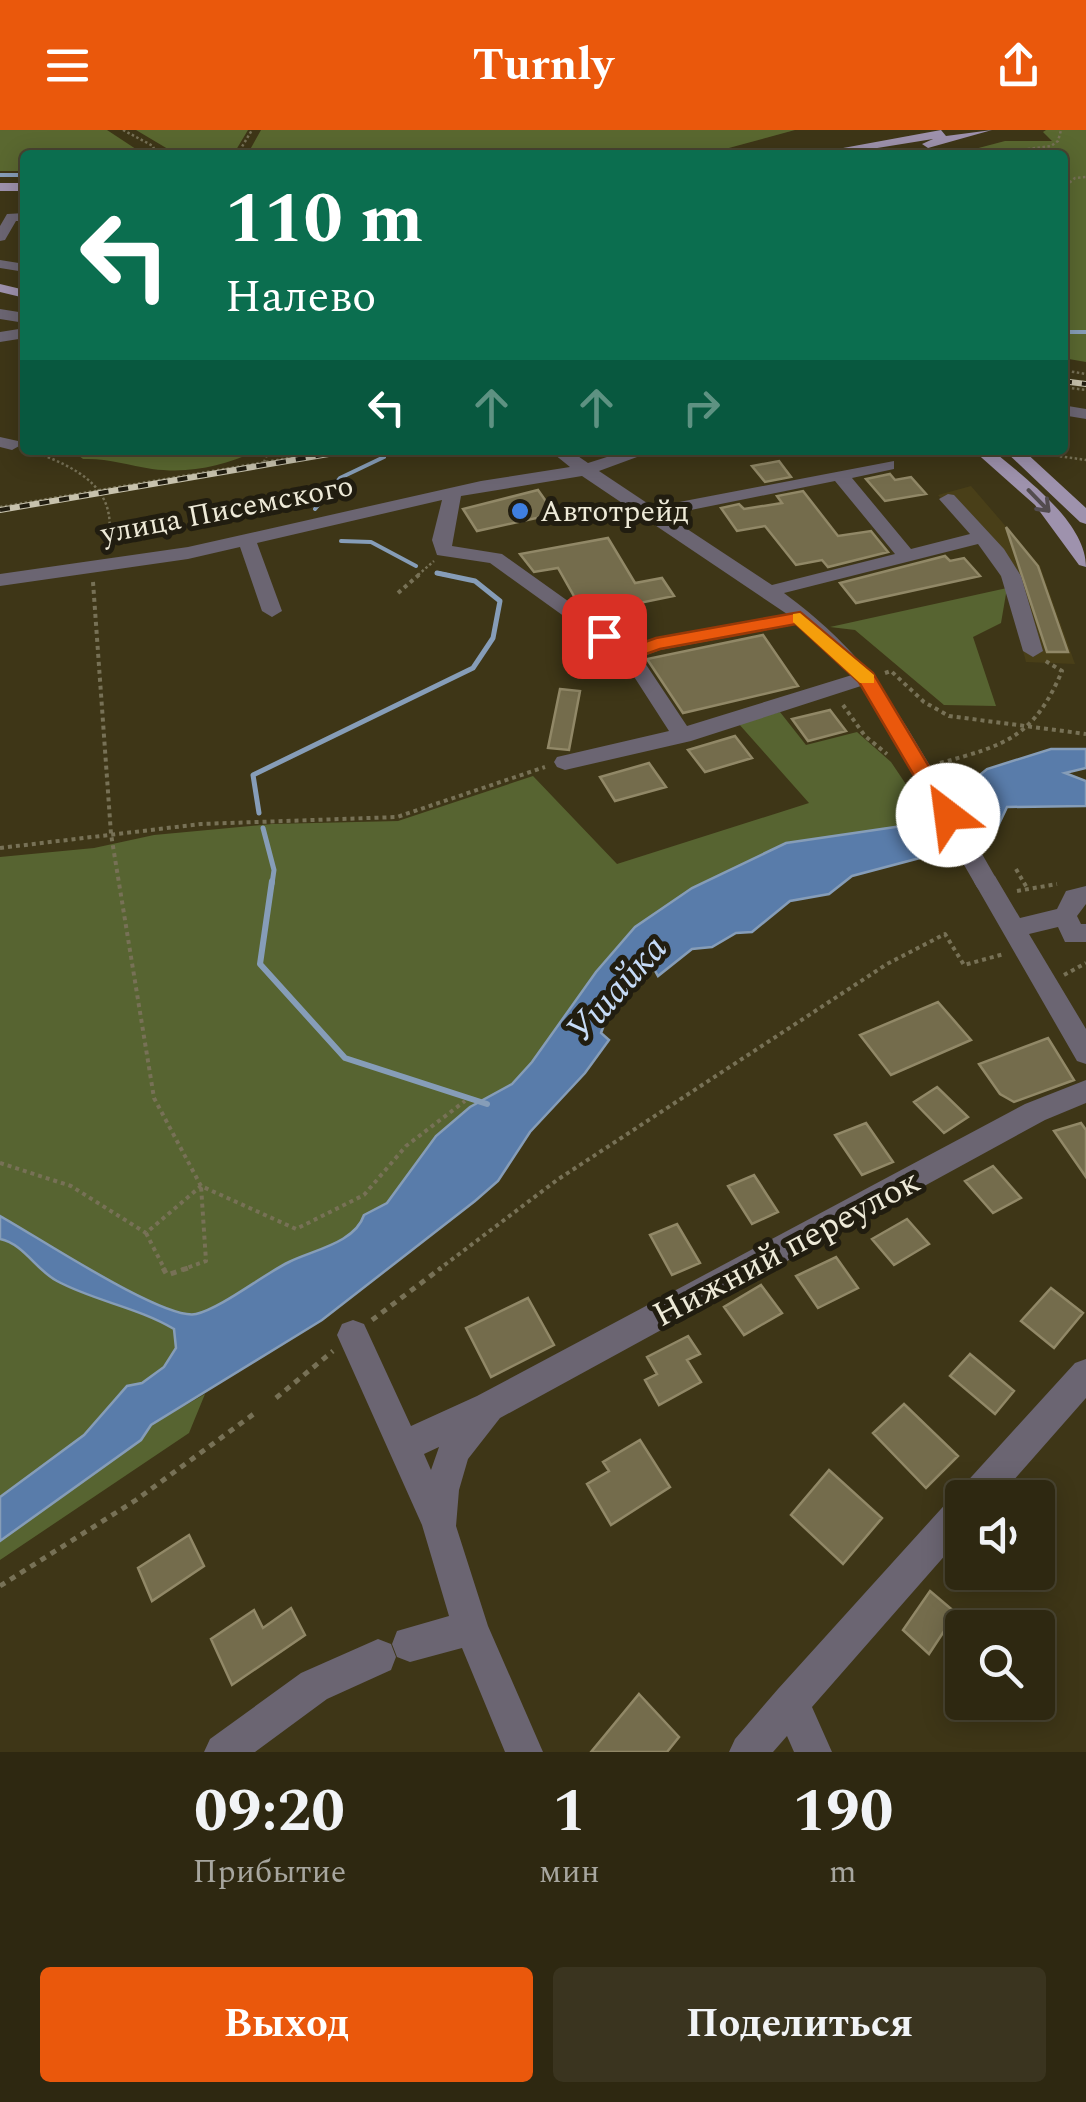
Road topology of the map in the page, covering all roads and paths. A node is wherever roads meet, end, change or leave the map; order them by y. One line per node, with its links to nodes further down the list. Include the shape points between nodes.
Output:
1 (124, 130): 6 (path)
2 (956, 130): 5 (main road)
3 (986, 130): 10 (main road)
4 (1061, 130): 11 (path, via 1051,146)
5 (941, 134): 8 (main road); 9 (main road)
6 (153, 146): 7 (path)
7 (154, 150)
8 (842, 150)
9 (873, 150)
10 (902, 150)
11 (1021, 150)
12 (12, 217): 13 (street)
13 (4, 242)
14 (36, 455): 27 (path, via 82,474)
15 (267, 455): 23 (path)
16 (306, 455): 23 (path)
17 (564, 455): 25 (street)
18 (631, 455): 25 (street, улица Писемского)
19 (988, 455): 37 (main road, one-way to 37, via 1040,501)
20 (1018, 455): 32 (main road)
21 (1052, 455): 22 (path)
22 (1086, 460)
23 (264, 462): 27 (path)
24 (888, 465): 26 (street)
25 (584, 470): 28 (street, улица Писемского); 31 (street)
26 (840, 475): 31 (street); 36 (street)
27 (101, 491): 30 (path); 38 (path, via 114,527)
28 (453, 492): 34 (street, улица Писемского); 35 (street)
29 (948, 499): 33 (street)
30 (0, 507)
31 (654, 512): 40 (street)
32 (1086, 518)
33 (982, 537): 36 (street); 44 (street, via 1011,576)
34 (248, 540): 38 (street, улица Писемского); 42 (street)
35 (444, 551): 41 (path); 45 (street, via 495,558)
36 (905, 554): 40 (street)
37 (1086, 562)
38 (92, 567): 39 (street, улица Писемского); 54 (path)
39 (0, 580)
40 (766, 592): 43 (street)
41 (398, 594)
42 (272, 611)
43 (800, 618): 45 (street); 46 (street)
44 (1033, 651): 48 (path, via 1062,671)
45 (629, 654): 50 (street)
46 (866, 678): 47 (street); 48 (path, via 891,671 949,716); 53 (street)
47 (831, 688): 50 (street); 52 (path, via 865,736)
48 (1032, 728): 49 (path); 53 (path, via 1015,742)
49 (1086, 734)
50 (683, 736): 51 (street)
51 (565, 762): 54 (path, via 397,817)
52 (898, 762)
53 (932, 773): 62 (street, bridge)
54 (111, 834): 55 (path); 70 (path, via 154,1098)
55 (0, 848)
56 (1016, 869): 57 (path)
57 (1027, 888): 58 (path); 59 (path)
58 (1076, 888): 60 (street)
59 (1010, 894)
60 (1065, 916): 61 (street, via 1074,935); 62 (street)
61 (1086, 932)
62 (1011, 941): 65 (street); 72 (path, via 964,965 945,934 887,964 557,1180)
63 (1086, 963): 64 (path)
64 (1061, 976)
65 (1078, 1020): 66 (street)
66 (1086, 1053)
67 (1086, 1091): 75 (street, Нижний переулок, via 1035,1112)
68 (464, 1102): 70 (path, via 406,1146 364,1195 296,1229)
69 (0, 1162): 71 (path, via 71,1186)
70 (201, 1186): 71 (path); 71 (path, via 206,1261 166,1276)
71 (146, 1234)
72 (352, 1335): 74 (path); 77 (street, Нижний переулок)
73 (1086, 1374): 78 (street)
74 (276, 1398)
75 (489, 1408): 77 (street, Нижний переулок); 79 (street, Нижний переулок, via 454,1450)
76 (255, 1413): 81 (path, via 136,1500)
77 (405, 1446): 79 (street, Нижний переулок)
78 (991, 1480)
79 (440, 1526): 82 (street, Нижний переулок)
80 (945, 1530): 83 (street)
81 (0, 1586)
82 (470, 1628): 84 (street, via 394,1650 314,1686); 85 (street, Нижний переулок)
83 (792, 1702): 86 (street); 87 (street)
84 (223, 1752)
85 (524, 1752)
86 (748, 1752)
87 (814, 1752)

